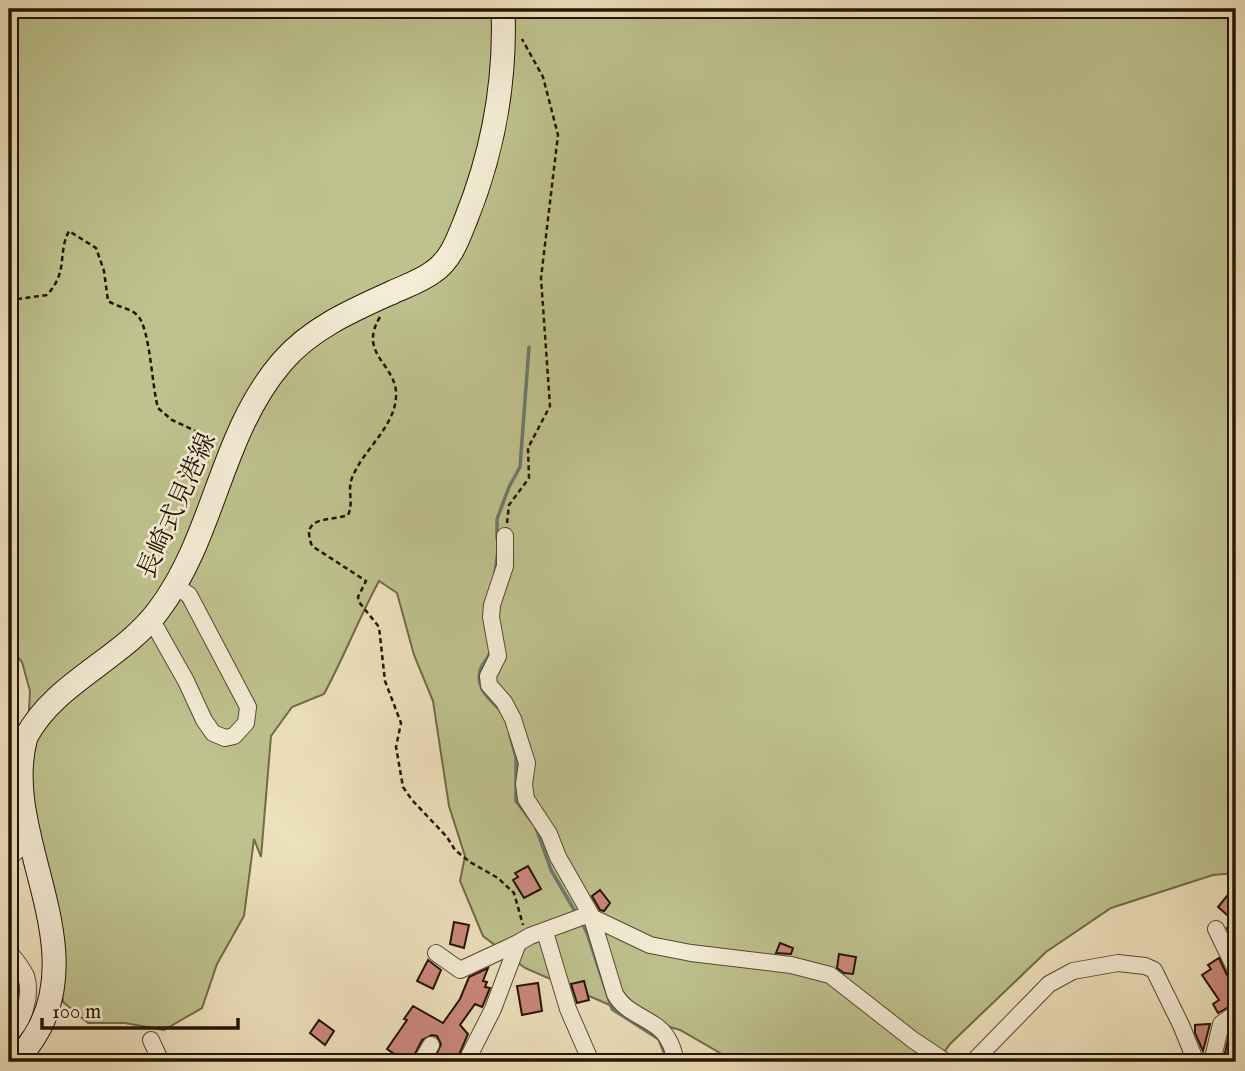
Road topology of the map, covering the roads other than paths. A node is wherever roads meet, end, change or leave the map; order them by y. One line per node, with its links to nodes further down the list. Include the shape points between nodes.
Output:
1 (503, 12): 3 (main road, 長崎式見港線, via 496,121 477,191 453,251 433,272 305,339 264,383)
2 (505, 536): 6 (street, via 505,565 491,617 498,656 488,676 489,685 513,719 527,763 526,799 550,834)
3 (174, 585): 4 (main road, 長崎式見港線); 4 (street, via 189,595 248,707 246,723 234,736 218,736 204,720)
4 (151, 619): 5 (main road, 長崎式見港線, via 125,646 47,707 27,737 15,783)
5 (16, 852): 17 (main road, 長崎式見港線, via 48,935 51,987 35,1037)
6 (584, 917): 8 (street); 22 (street, via 620,1003 663,1032); 23 (street, via 650,945 830,975)
7 (1216, 929): 12 (street)
8 (545, 932): 9 (street); 21 (street, via 568,1009)
9 (521, 941): 11 (street, via 460,970); 20 (street)
10 (9, 952): 14 (street, via 25,974 28,988 19,1025)
11 (436, 953)
12 (1236, 970)
13 (1236, 1013): 26 (street, via 1222,1024)
14 (9, 1035)
15 (151, 1040): 18 (street)
16 (431, 1045): 19 (street)
17 (13, 1062)
18 (161, 1062)
19 (421, 1062)
20 (467, 1062)
21 (591, 1062)
22 (676, 1062)
23 (946, 1062)
24 (973, 1062): 25 (street, via 1049,984 1073,971 1118,963 1154,970)
25 (1196, 1062)
26 (1212, 1062)

